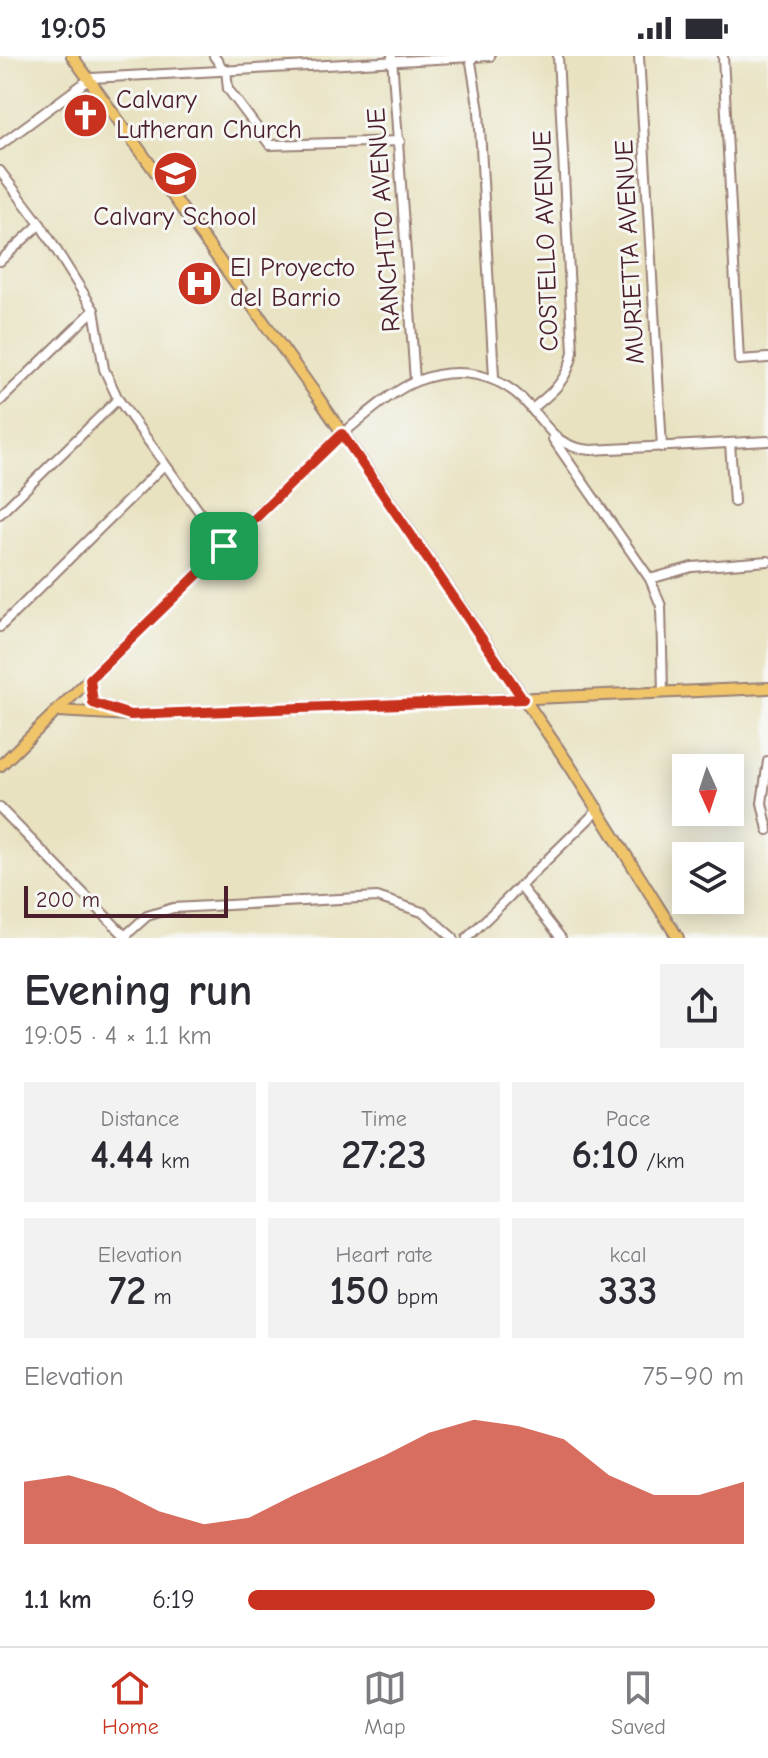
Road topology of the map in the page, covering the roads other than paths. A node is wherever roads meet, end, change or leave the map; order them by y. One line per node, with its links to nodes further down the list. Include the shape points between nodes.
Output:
1 (72, 56): 11 (main road)
2 (214, 56): 10 (street)
3 (470, 56): 4 (street); 8 (street); 19 (street, via 479,111)
4 (490, 56)
5 (558, 56): 23 (street, COSTELLO AVENUE, via 573,352 567,376)
6 (639, 56): 28 (street, MURIETTA AVENUE)
7 (723, 56): 18 (street, via 739,360)
8 (392, 58): 9 (street); 12 (street, RANCHITO AVENUE)
9 (294, 61): 10 (street)
10 (224, 69): 11 (street); 12 (street, via 228,89 270,145)
11 (91, 78): 13 (street); 24 (main road)
12 (400, 141): 20 (street, RANCHITO AVENUE)
13 (0, 145)
14 (0, 171): 15 (street)
15 (40, 224): 16 (street); 17 (street)
16 (0, 261)
17 (94, 310): 21 (street, via 104,369); 22 (street)
18 (768, 358)
19 (494, 377): 20 (street); 23 (street)
20 (415, 381): 24 (street)
21 (118, 399): 29 (street); 31 (street)
22 (0, 401)
23 (532, 409): 25 (street)
24 (342, 434): 32 (main road); 39 (main road)
25 (550, 435): 28 (street, via 584,450); 34 (street)
26 (768, 441): 27 (street)
27 (730, 443): 28 (street); 30 (street)
28 (662, 447)
29 (164, 465): 32 (street); 35 (street)
30 (734, 502)
31 (0, 514)
32 (224, 546): 36 (main road)
33 (768, 561): 34 (street, via 692,567)
34 (650, 579): 38 (street, via 661,606)
35 (0, 627)
36 (90, 679): 40 (main road); 41 (main road, via 93,703)
37 (768, 688): 38 (main road)
38 (663, 693): 39 (main road)
39 (523, 699): 41 (main road); 46 (main road)
40 (57, 711): 41 (main road); 43 (main road)
41 (130, 715)
42 (768, 761): 44 (street)
43 (0, 766)
44 (766, 773): 47 (street, via 762,803)
45 (0, 808): 49 (street)
46 (599, 809): 48 (street); 53 (main road)
47 (768, 830)
48 (520, 886): 51 (street); 52 (street)
49 (126, 937): 50 (street, via 147,916 173,908 377,897 425,913)
50 (453, 938)
51 (467, 938)
52 (561, 938)
53 (678, 938)

